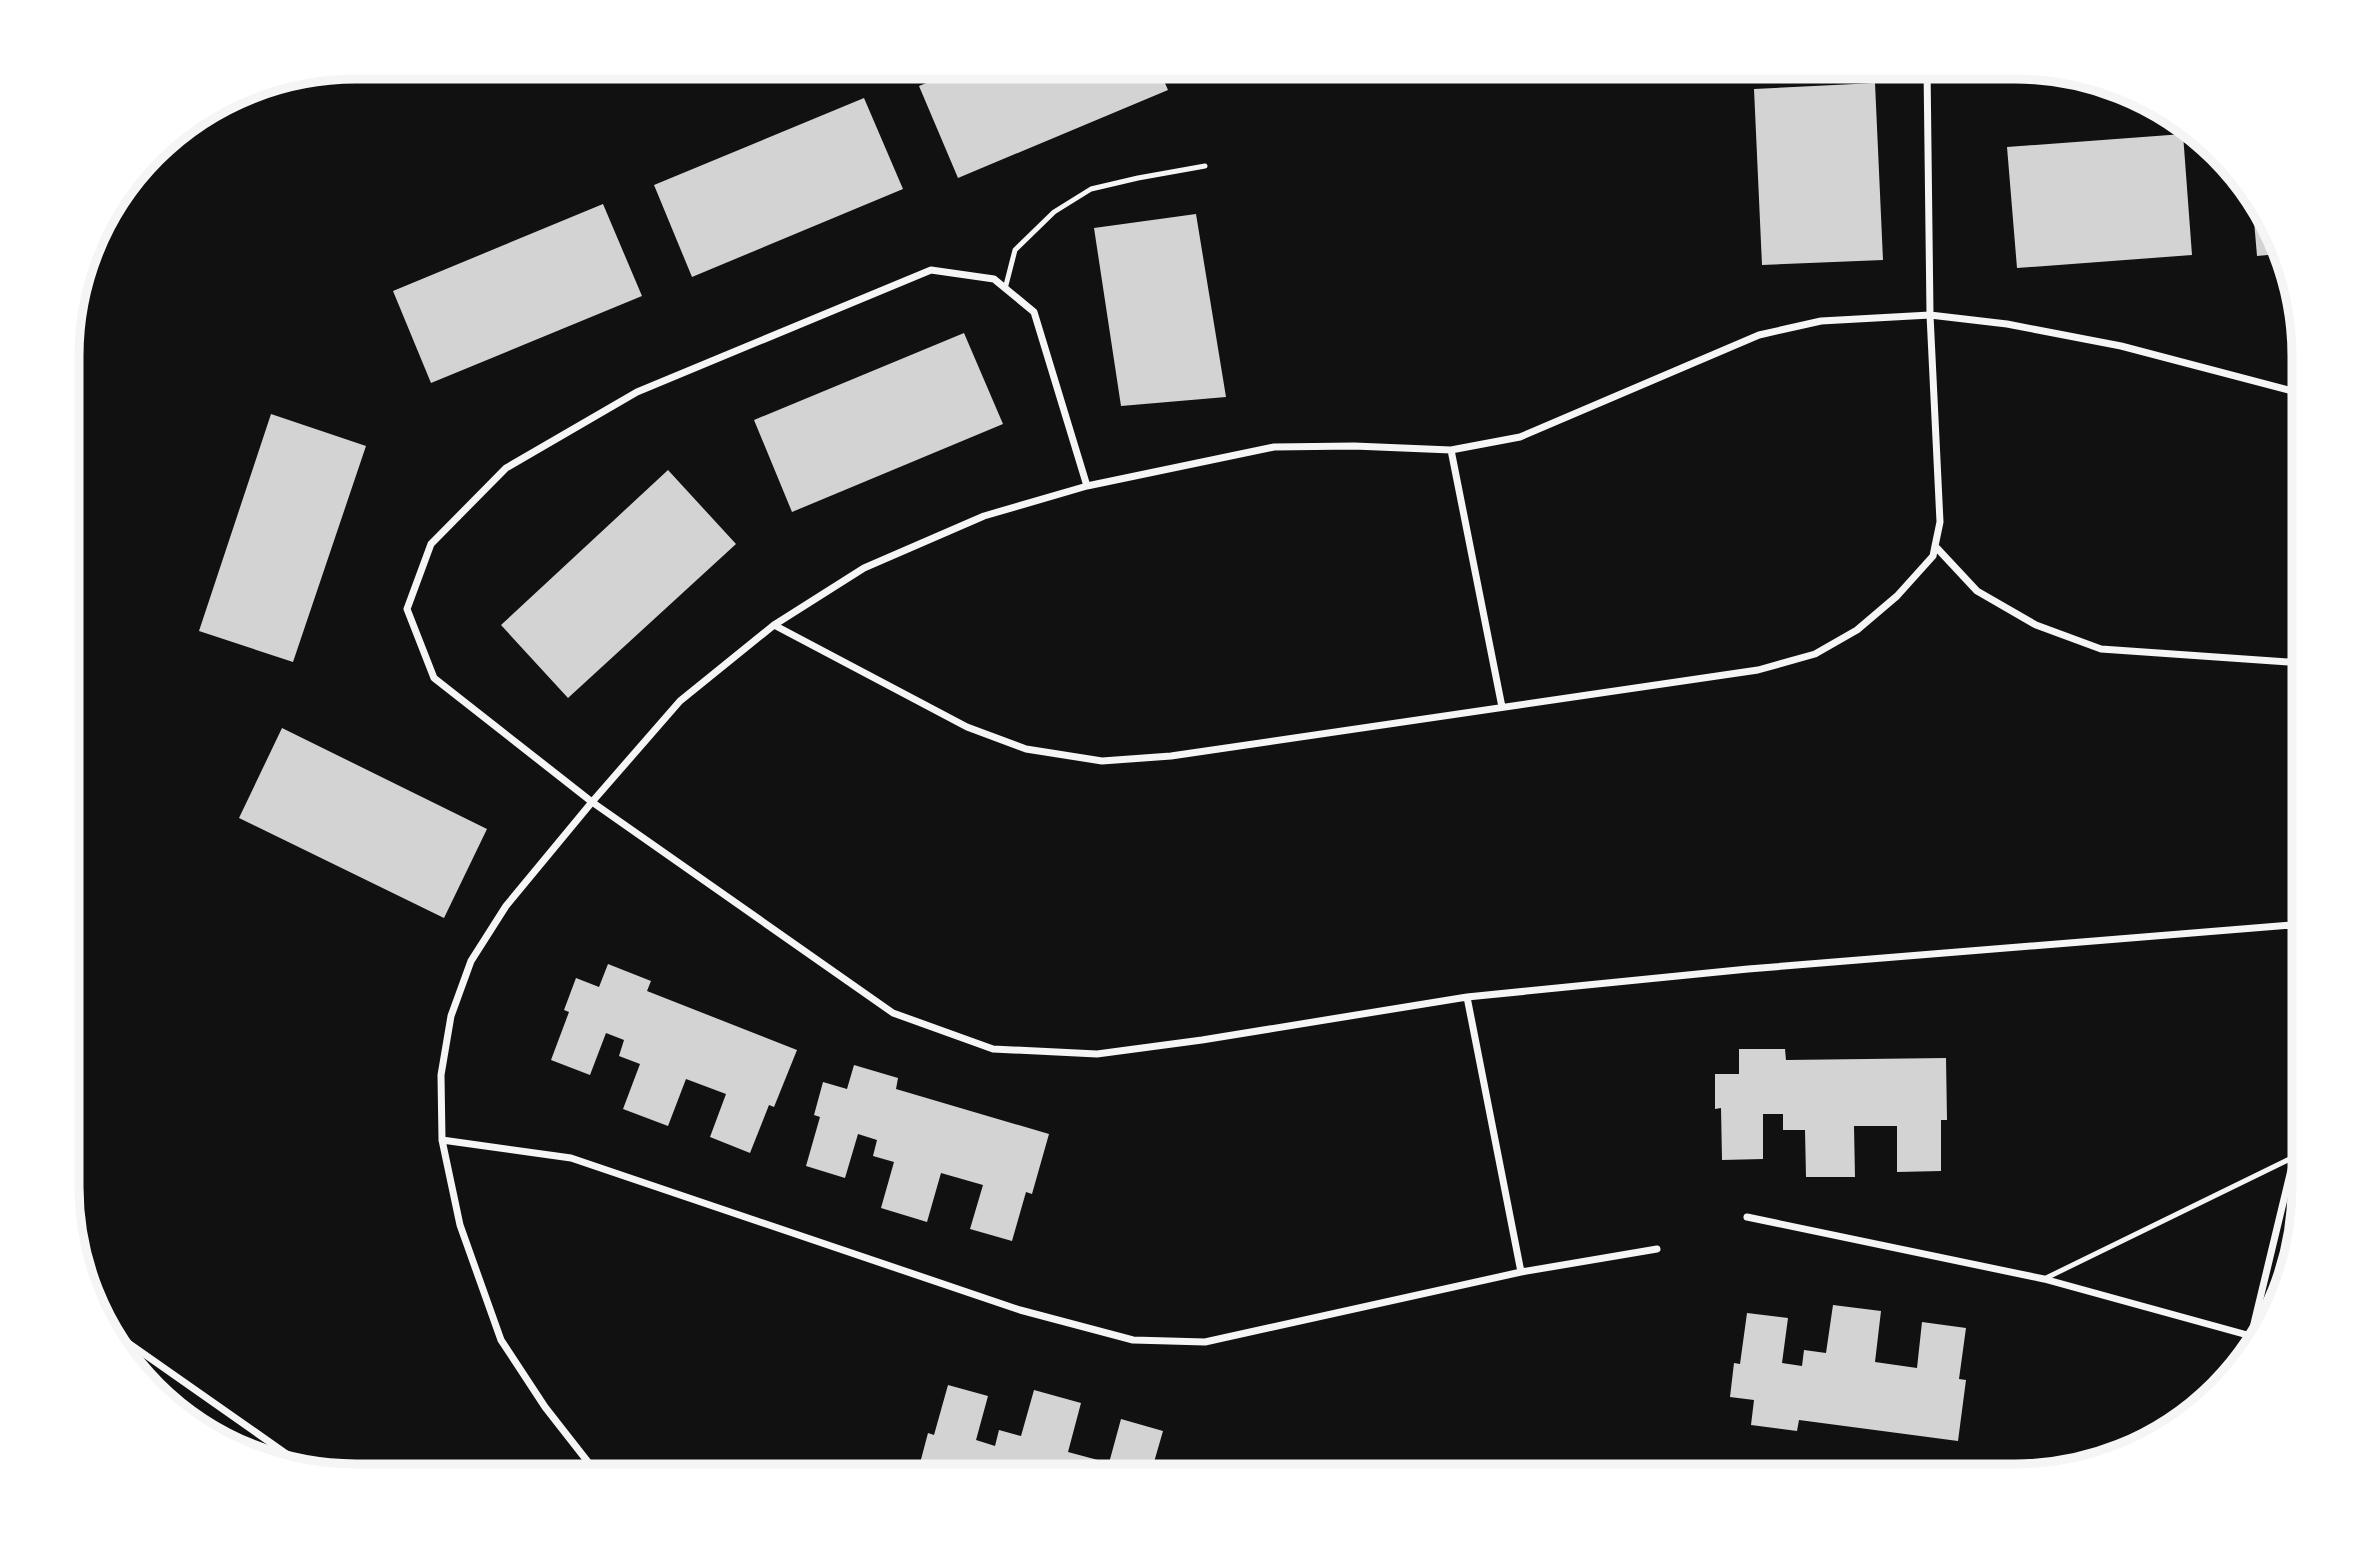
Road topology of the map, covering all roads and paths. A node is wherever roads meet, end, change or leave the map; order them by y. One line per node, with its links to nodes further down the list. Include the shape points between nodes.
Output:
1 (1927, 79): 4 (street)
2 (1205, 166): 3 (lane, via 1091,189 1054,212 1015,250)
3 (1005, 289): 7 (street, via 1034,312); 12 (street, via 994,279 931,270 637,392 506,468 432,544 408,609 434,678)
4 (1930, 315): 5 (street, via 2121,346); 6 (street, via 1821,321 1759,335 1520,438); 8 (street, via 1940,522)
5 (2292, 391)
6 (1451, 450): 7 (street, via 1274,447); 11 (street)
7 (1087, 486): 9 (street, via 984,516 864,568)
8 (1935, 546): 10 (street, via 1977,591 2036,625 2101,649); 11 (street, via 1933,556 1896,596 1857,631 1815,654 1758,670)
9 (774, 625): 11 (street, via 967,727 1026,749 1101,761 1171,756); 12 (street, via 680,701)
10 (2292, 662)
11 (1503, 707)
12 (592, 802): 15 (street, via 893,1013 993,1049 1097,1054); 16 (street, via 506,906 471,961 451,1016 441,1074)
13 (2291, 924): 14 (street); 15 (street)
14 (2292, 928)
15 (1467, 997): 21 (street)
16 (442, 1140): 21 (street, via 571,1158 1020,1310 1133,1340 1205,1342); 27 (street, via 460,1225 501,1340 545,1407)
17 (2292, 1158): 22 (lane)
18 (2292, 1172): 23 (street)
19 (1747, 1217): 22 (street)
20 (1657, 1249): 21 (street)
21 (1521, 1272)
22 (2044, 1279): 24 (street)
23 (2251, 1333)
24 (2249, 1336)
25 (125, 1340): 26 (street)
26 (290, 1456)
27 (591, 1464)

